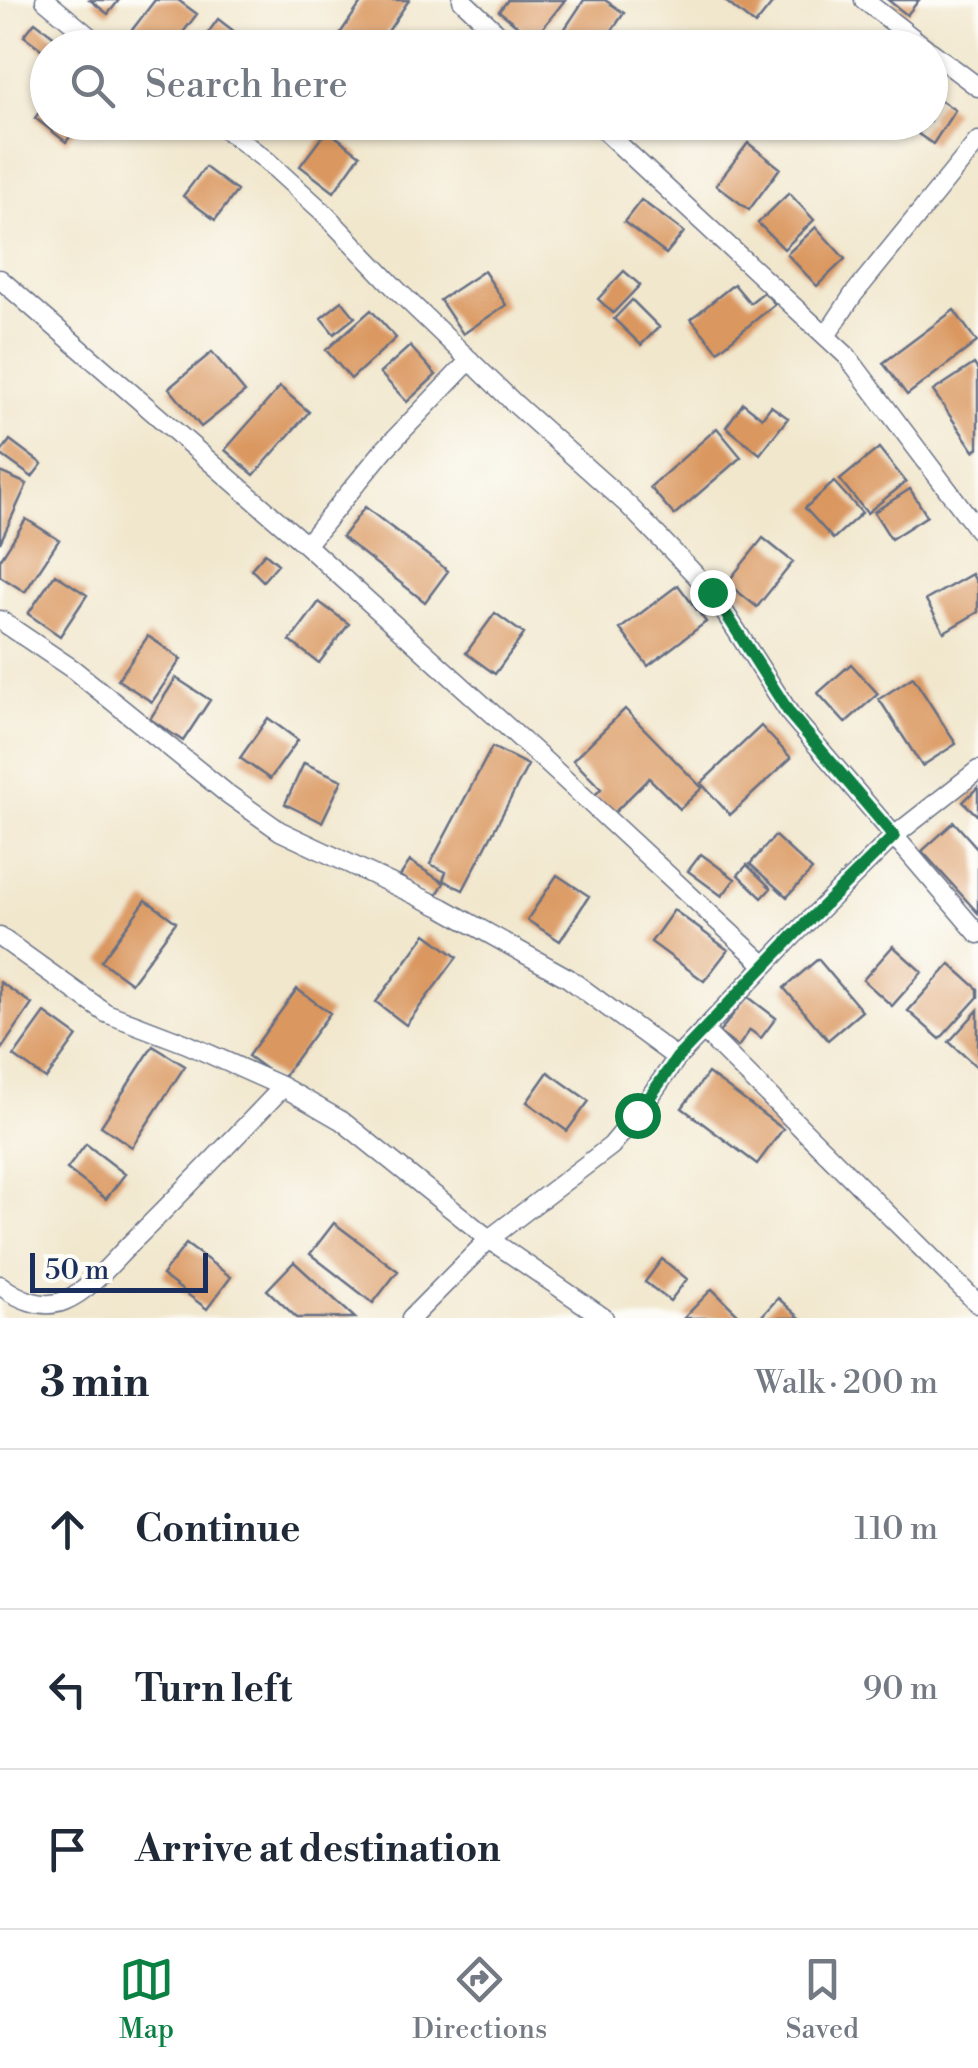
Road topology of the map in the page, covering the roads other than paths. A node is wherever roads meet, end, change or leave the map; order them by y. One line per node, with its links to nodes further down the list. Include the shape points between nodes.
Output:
1 (45, 0): 4 (street)
2 (462, 0): 5 (street)
3 (864, 0): 6 (street)
4 (81, 30)
5 (494, 30)
6 (903, 30)
7 (948, 64): 8 (street)
8 (978, 87)
9 (240, 140): 14 (street, via 322,211)
10 (614, 140): 13 (street)
11 (978, 141): 13 (street)
12 (0, 279): 17 (street)
13 (826, 336): 15 (street)
14 (470, 360): 17 (street); 20 (street, via 628,504 712,592 790,714)
15 (971, 505): 16 (street)
16 (978, 530)
17 (306, 546): 23 (street)
18 (0, 620): 25 (street, via 280,830 443,908 568,978)
19 (978, 770): 20 (street)
20 (894, 836): 21 (street); 23 (street)
21 (978, 934)
22 (0, 937): 26 (street, via 106,1013)
23 (764, 966): 24 (street)
24 (703, 1030): 25 (street); 29 (street)
25 (677, 1058): 27 (street, via 612,1146)
26 (282, 1087): 27 (street, via 356,1132); 30 (street, via 90,1284)
27 (489, 1239): 31 (street); 32 (street)
28 (0, 1285): 30 (street)
29 (978, 1304)
30 (43, 1311)
31 (412, 1318)
32 (604, 1318)

